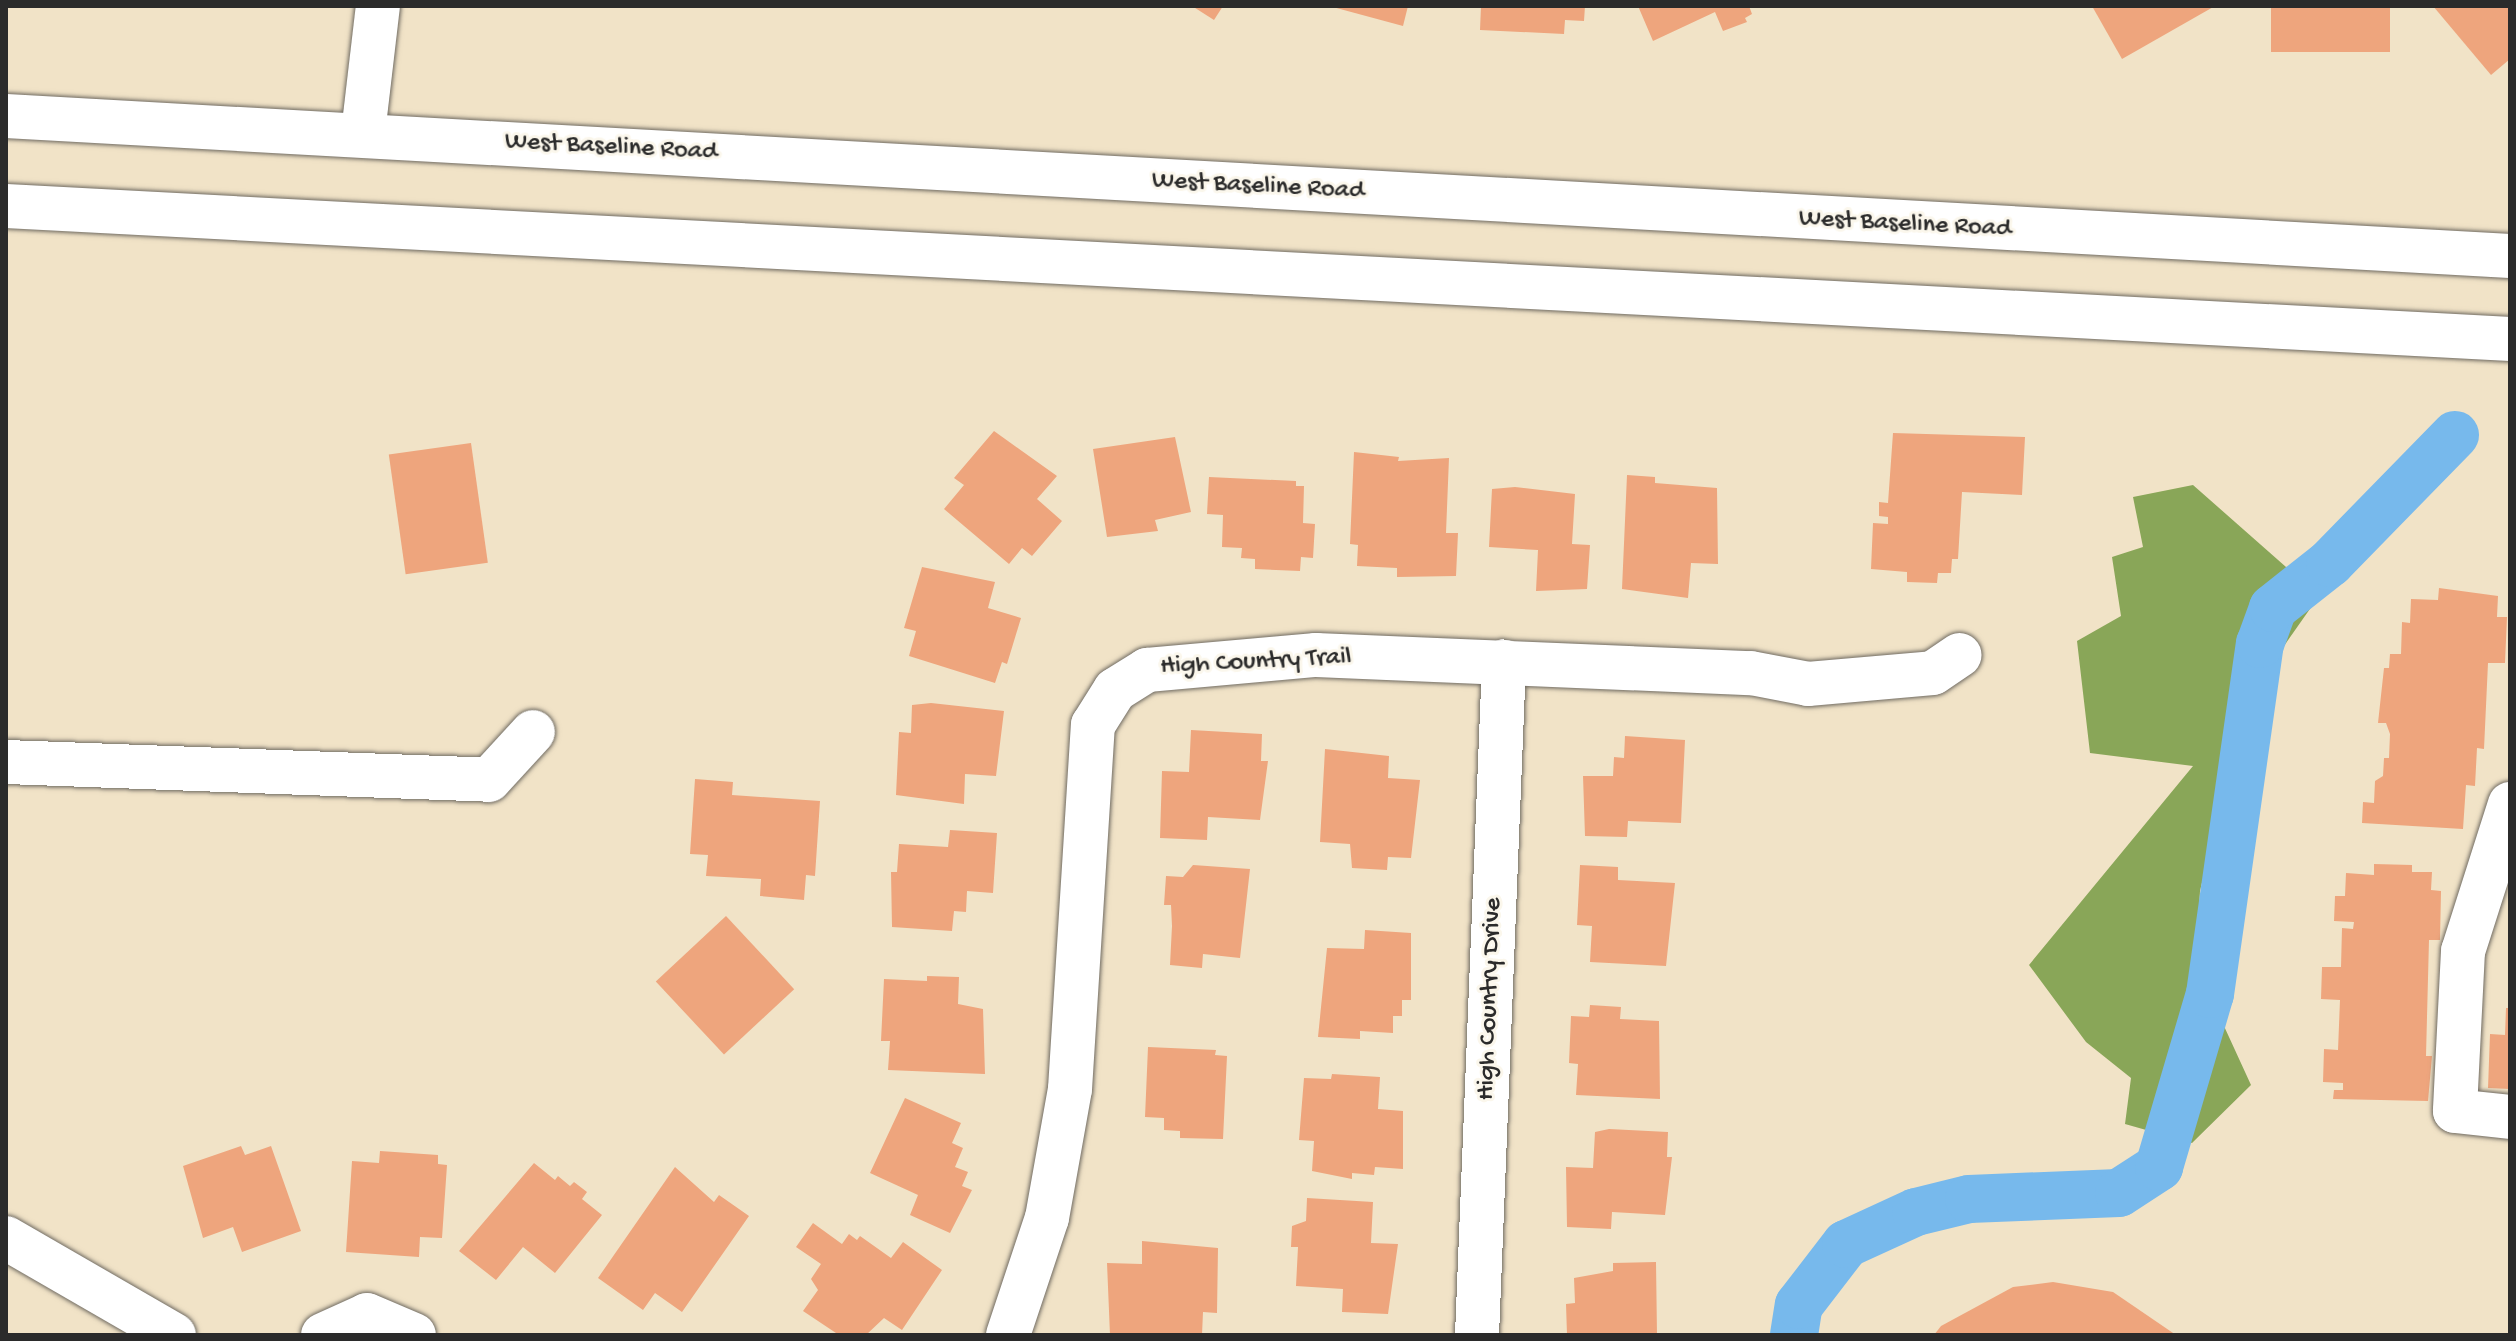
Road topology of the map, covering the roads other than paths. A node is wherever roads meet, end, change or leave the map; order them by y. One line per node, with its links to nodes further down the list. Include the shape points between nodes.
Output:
1 (378, 6): 3 (main road)
2 (6, 116): 3 (main road, West Baseline Road)
3 (363, 133): 5 (main road, West Baseline Road, via 1978,230)
4 (6, 206): 6 (main road)
5 (2510, 256)
6 (2510, 339)
7 (1960, 655): 8 (main road, High Country Trail, via 1933,673 1808,684 1751,673)
8 (1504, 662): 17 (main road, High Country Trail, via 1316,655 1147,670 1115,690 1093,725 1070,1089 1047,1218); 18 (main road, High Country Drive)
9 (533, 732): 10 (main road, via 489,780)
10 (6, 762)
11 (2510, 804): 12 (main road, via 2463,951 2455,1111)
12 (2510, 1117)
13 (6, 1238): 14 (main road)
14 (174, 1335)
15 (323, 1335): 16 (main road, via 367,1315)
16 (414, 1335)
17 (1008, 1335)
18 (1477, 1335)

